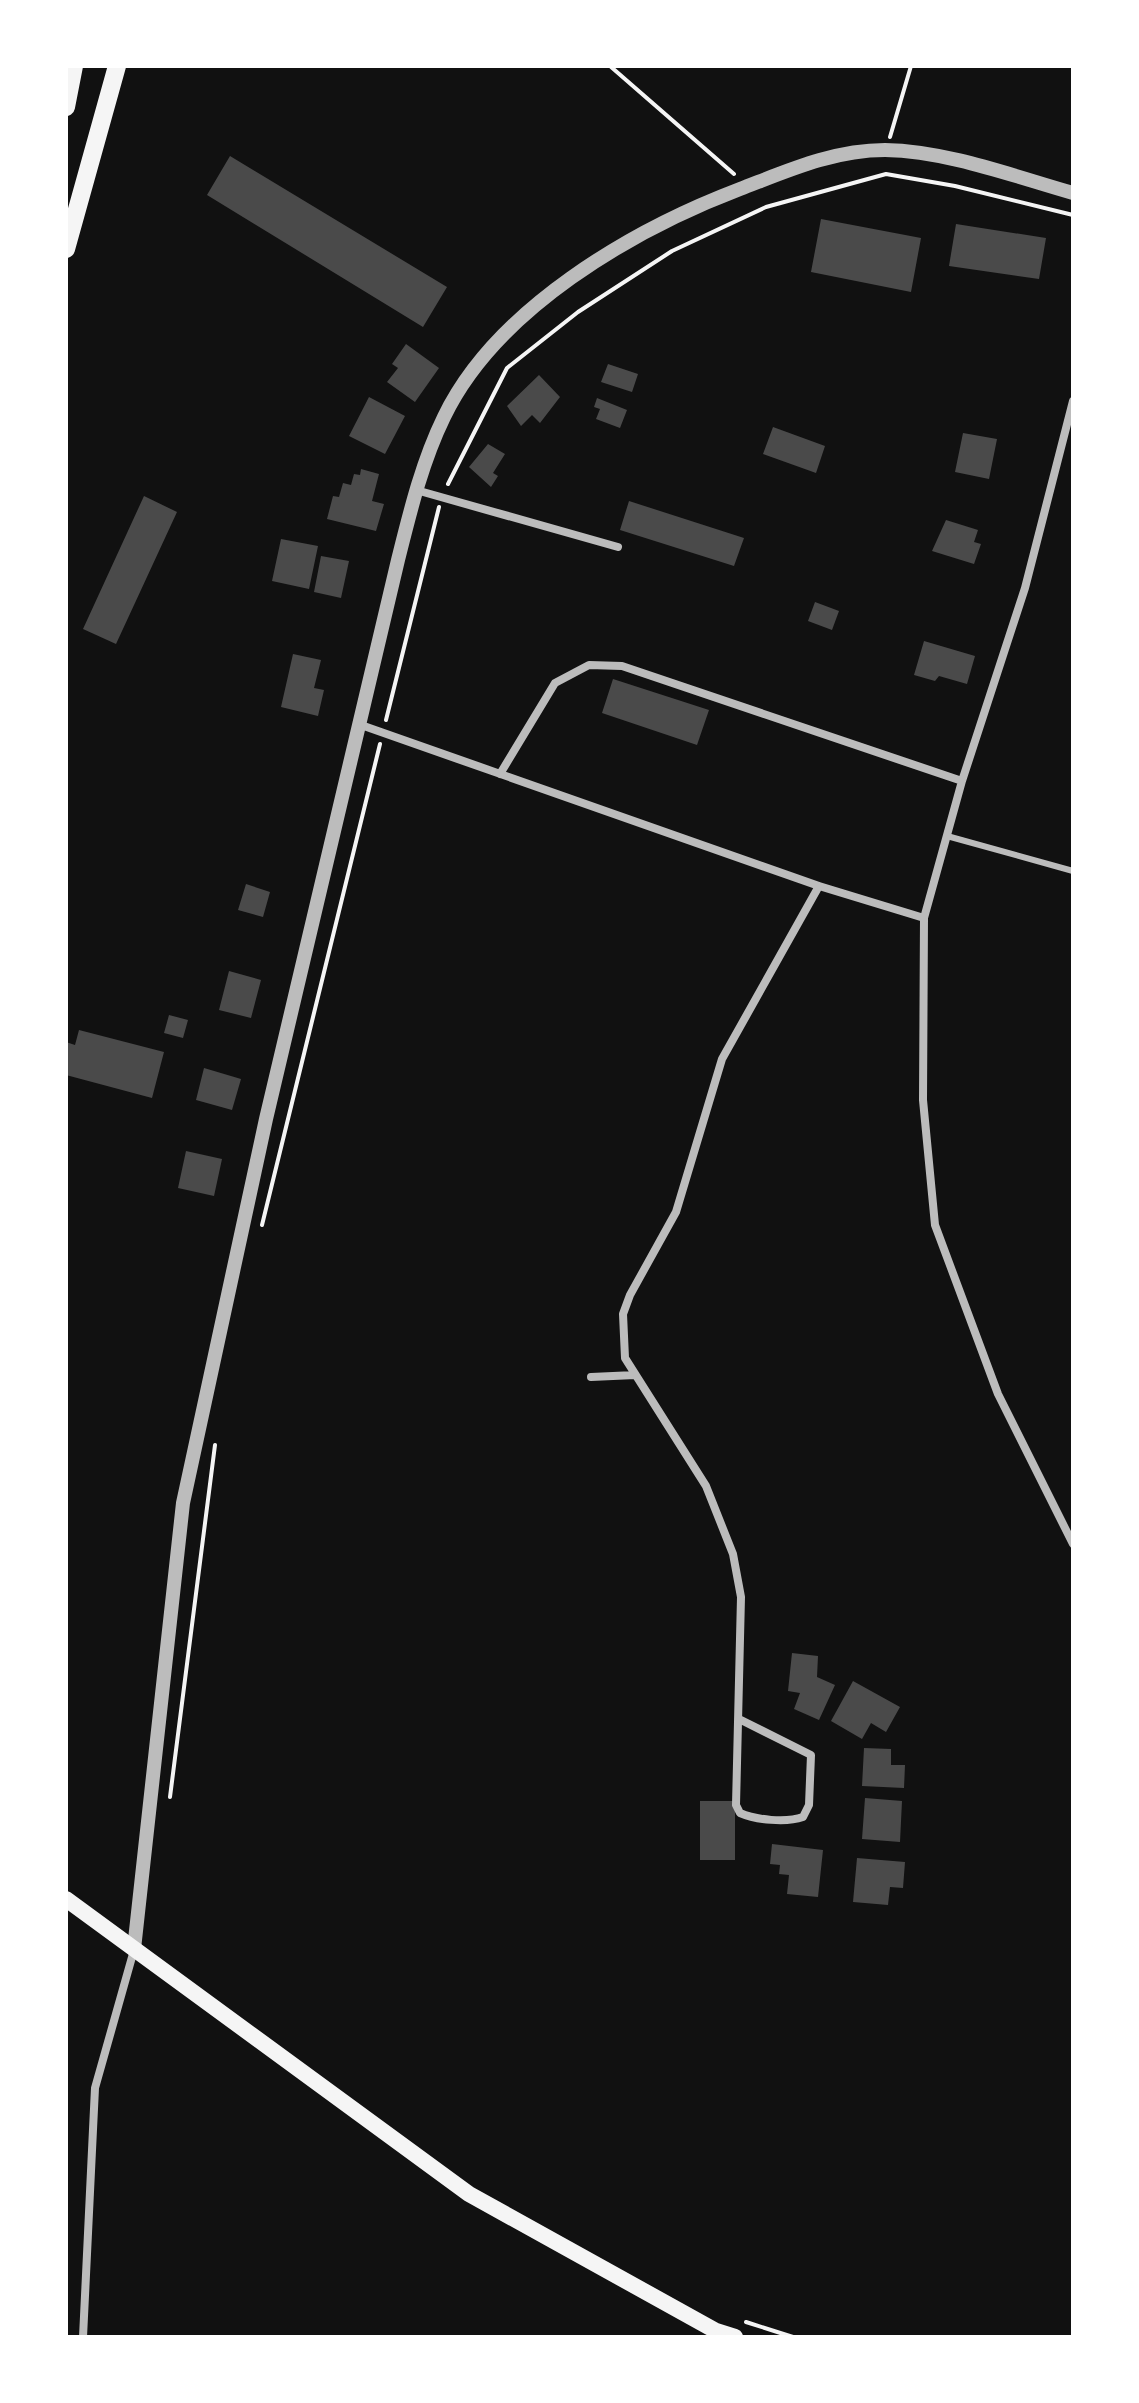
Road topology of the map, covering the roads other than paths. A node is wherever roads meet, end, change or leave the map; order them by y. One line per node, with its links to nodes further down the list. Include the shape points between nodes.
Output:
1 (74, 66): 3 (highway)
2 (117, 66): 5 (highway)
3 (66, 107)
4 (1073, 193): 7 (street, via 949,160 886,150 837,154 689,208 583,268 488,353 445,415)
5 (66, 249)
6 (1073, 401): 11 (street, via 1025,588)
7 (415, 490): 8 (street); 9 (street)
8 (618, 547)
9 (361, 725): 10 (street); 21 (street, via 266,1119 183,1503)
10 (500, 774): 11 (street, via 555,683 589,665 622,666); 14 (street)
11 (962, 781): 12 (street)
12 (947, 836): 13 (lane); 15 (street)
13 (1073, 871)
14 (819, 886): 15 (street); 16 (street, via 722,1059 676,1212 630,1295 623,1339 625,1358)
15 (924, 918): 18 (street, via 923,1100 935,1225 998,1394)
16 (635, 1375): 17 (street); 19 (street, via 706,1486 733,1554 741,1597)
17 (591, 1377)
18 (1073, 1544)
19 (739, 1719): 19 (street, via 811,1755 809,1805 803,1817 793,1821 740,1813)
20 (66, 1899): 21 (main road)
21 (134, 1949): 22 (street, via 95,2088); 23 (main road, via 469,2194)
22 (83, 2337)
23 (735, 2337)

